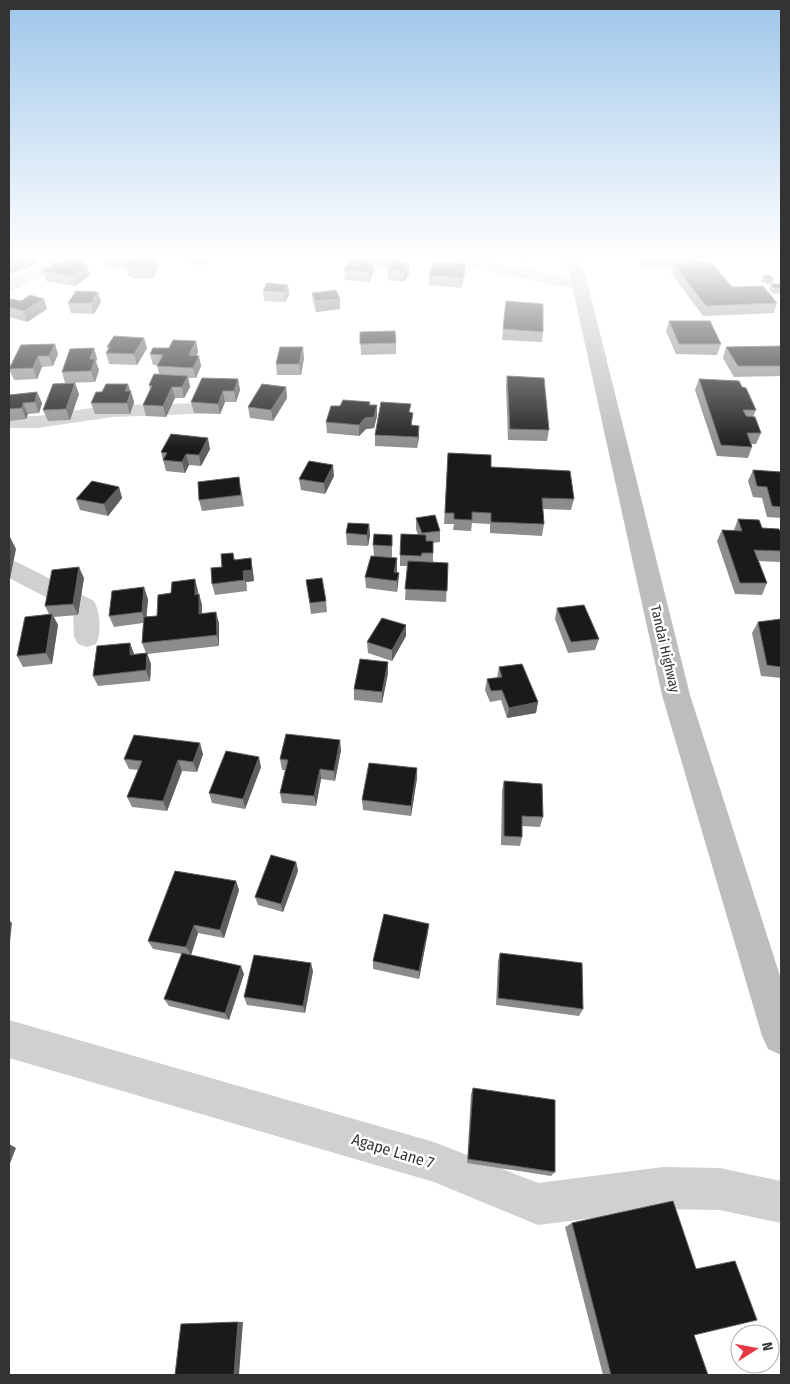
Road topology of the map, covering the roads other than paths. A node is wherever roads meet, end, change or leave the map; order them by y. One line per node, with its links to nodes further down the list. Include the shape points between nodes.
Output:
1 (589, 322): 6 (main road, Tandai Highway, via 676,695)
2 (209, 409): 3 (street, via 113,411 37,422)
3 (9, 422)
4 (9, 568): 5 (street, via 85,607)
5 (87, 637)
6 (781, 1036)
7 (9, 1039): 8 (street, Agape Lane 7, via 434,1162 538,1204 663,1188 720,1189)
8 (781, 1202)

